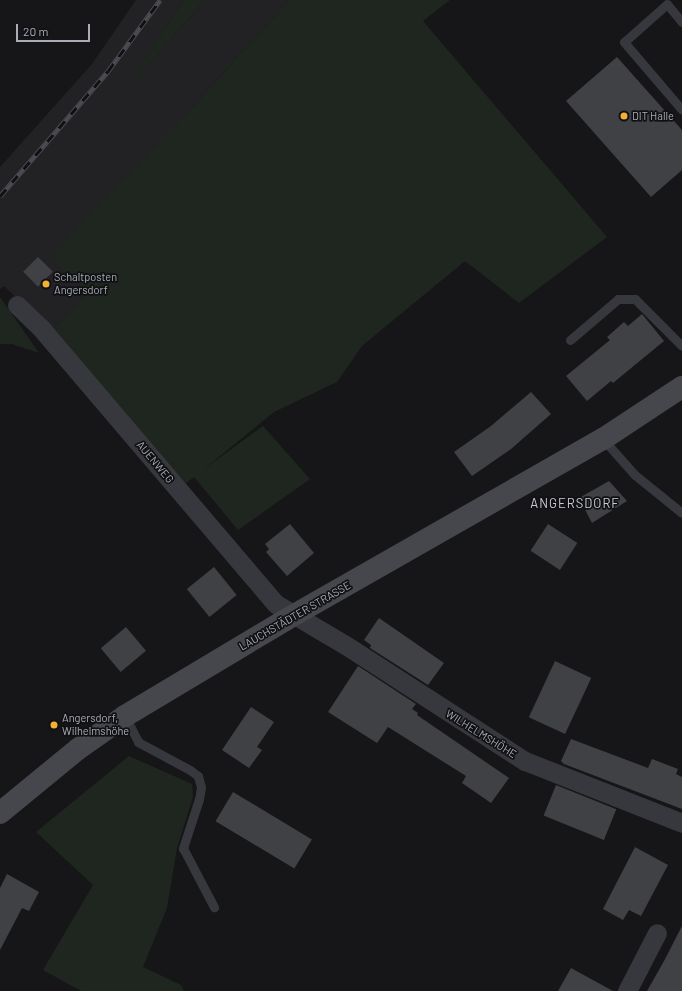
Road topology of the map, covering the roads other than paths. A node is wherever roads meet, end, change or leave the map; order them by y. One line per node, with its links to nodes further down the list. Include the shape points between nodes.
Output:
1 (682, 22): 2 (lane, via 667,4 624,42)
2 (682, 110)
3 (17, 305): 9 (street, AUENWEG, via 40,327 276,604)
4 (570, 340): 5 (lane, via 618,299 635,299)
5 (682, 346)
6 (682, 387): 7 (main road, LAUCHSTÄDTER STRASSE)
7 (603, 439): 8 (lane, via 635,475); 9 (main road, LAUCHSTÄDTER STRASSE)
8 (682, 513)
9 (296, 615): 10 (main road, LAUCHSTÄDTER STRASSE); 12 (street, WILHELMSHÖHE, via 525,761)
10 (125, 716): 11 (main road, LAUCHSTÄDTER STRASSE, via 78,749); 13 (lane, via 138,742 198,776 201,787 199,799 183,848)
11 (0, 812)
12 (682, 823)
13 (214, 907)
14 (657, 933): 15 (street)
15 (627, 991)

